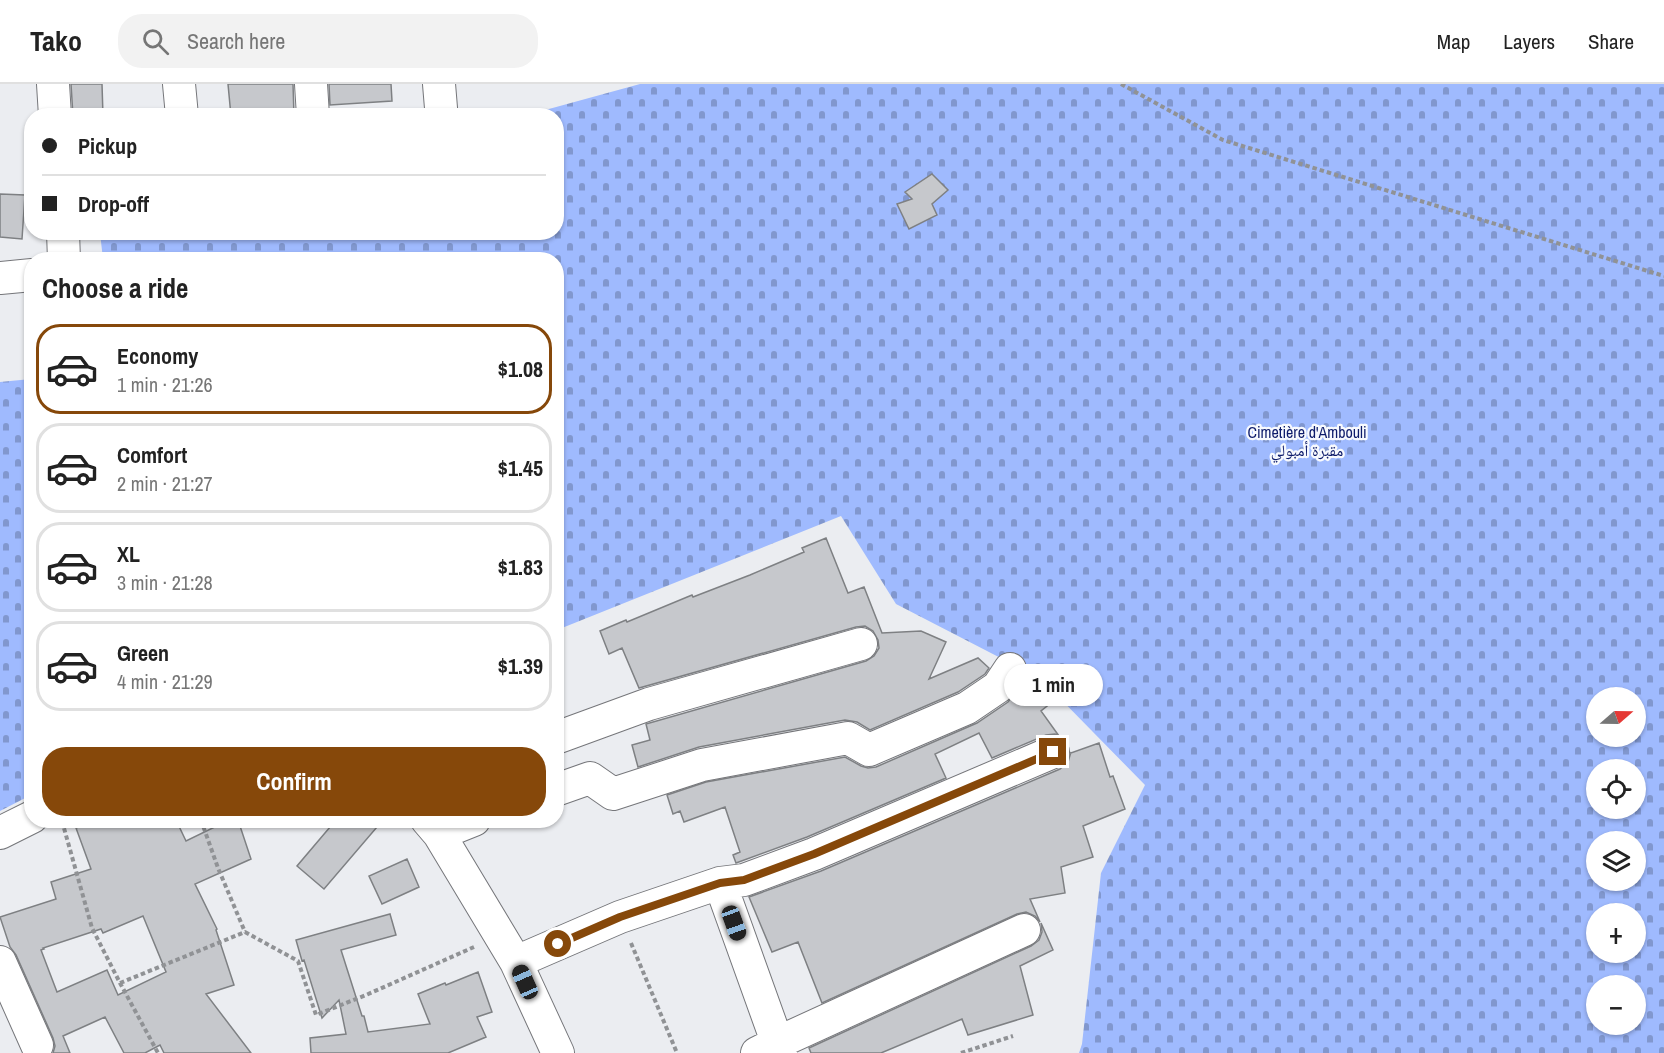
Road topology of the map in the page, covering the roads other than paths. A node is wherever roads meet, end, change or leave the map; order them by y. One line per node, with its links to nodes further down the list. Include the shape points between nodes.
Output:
1 (53, 84): 4 (street)
2 (179, 84): 5 (street)
3 (311, 84): 6 (street)
4 (54, 108)
5 (181, 108)
6 (312, 108)
7 (24, 276): 8 (street)
8 (0, 278)
9 (861, 644): 11 (street, via 649,704)
10 (1010, 669): 13 (street, via 998,687 967,708 869,750 848,738 702,765 613,794 590,777)
11 (564, 735)
12 (1053, 752): 17 (street, via 814,854 744,880)
13 (564, 787)
14 (24, 821): 16 (street)
15 (434, 828): 20 (street)
16 (0, 833)
17 (720, 883): 20 (street, via 620,917); 22 (street)
18 (1024, 930): 22 (street)
19 (0, 962): 21 (street)
20 (516, 962): 23 (street)
21 (37, 1045)
22 (772, 1050)
23 (558, 1053)

